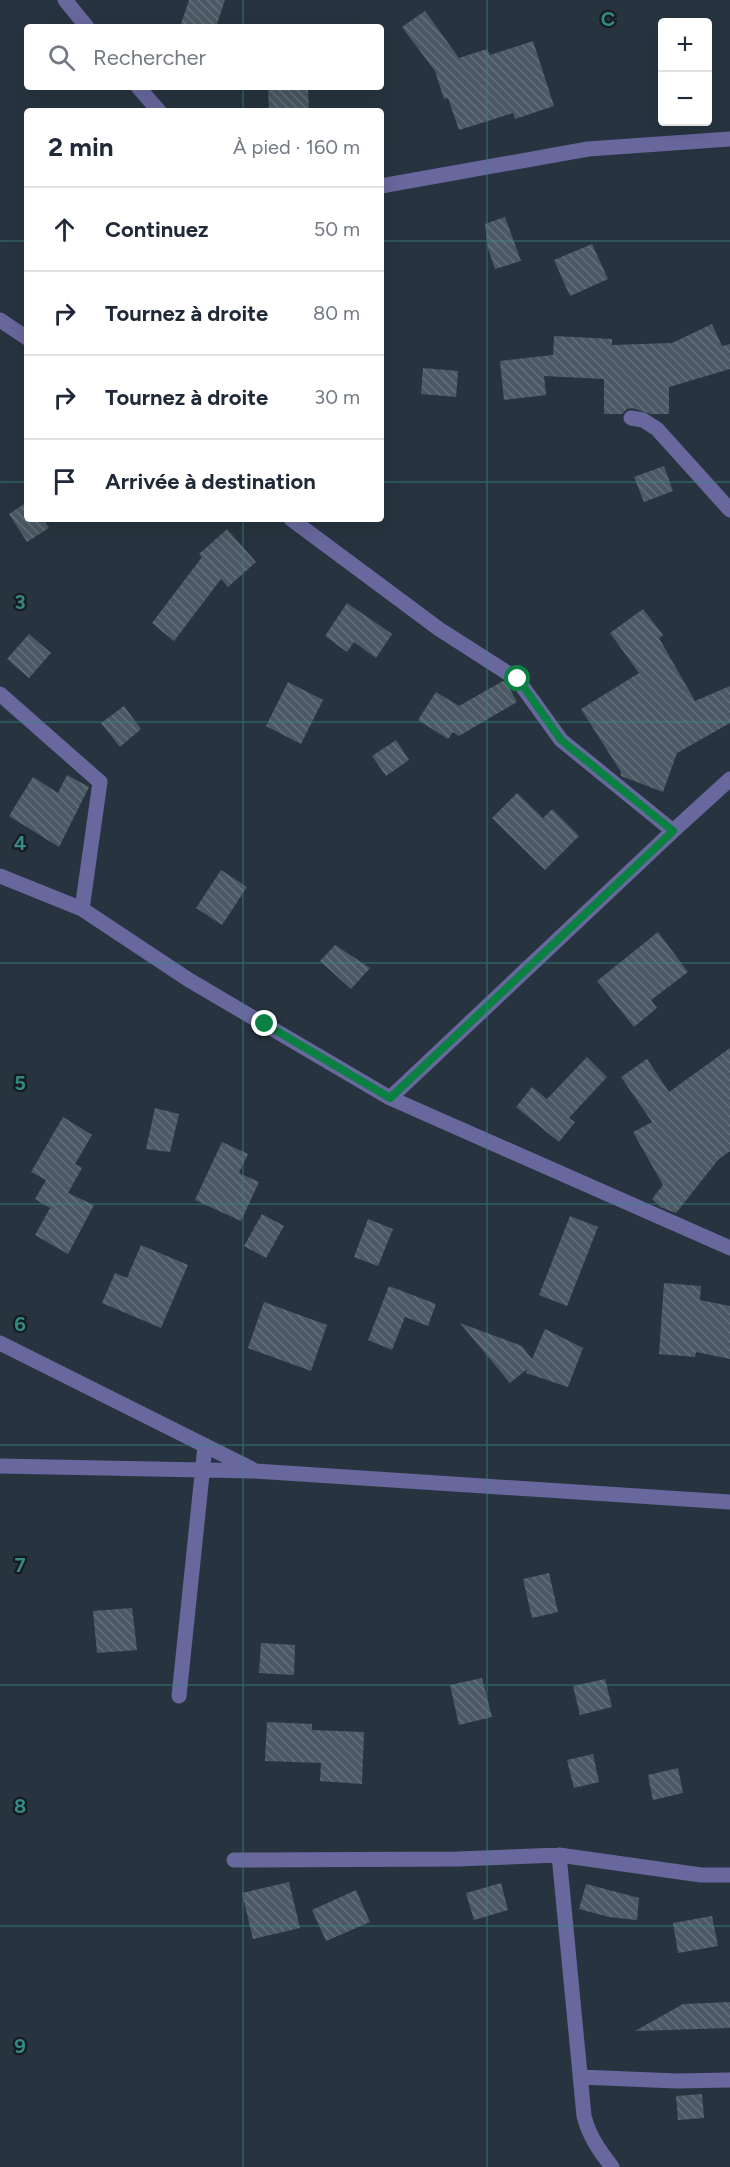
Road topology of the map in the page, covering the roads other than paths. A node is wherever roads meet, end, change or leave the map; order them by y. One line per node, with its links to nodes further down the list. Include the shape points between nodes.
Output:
1 (64, 0): 2 (street)
2 (84, 24)
3 (141, 90): 4 (street)
4 (156, 108)
5 (730, 139): 6 (street, via 588,149)
6 (384, 185)
7 (0, 320): 8 (street)
8 (24, 336)
9 (631, 418): 10 (street, via 657,429)
10 (730, 510)
11 (295, 522): 14 (street, via 439,629 518,679 561,740)
12 (0, 694): 16 (street, via 100,782)
13 (730, 779): 14 (street)
14 (673, 831): 17 (street)
15 (0, 876): 16 (street)
16 (82, 909): 17 (street, via 189,980)
17 (390, 1098): 18 (street)
18 (730, 1248)
19 (0, 1342): 20 (street)
20 (205, 1446): 22 (street); 23 (street)
21 (0, 1466): 22 (street)
22 (204, 1470): 23 (street); 25 (street)
23 (255, 1471): 24 (street)
24 (730, 1502)
25 (179, 1696)
26 (559, 1855): 27 (street, via 458,1860); 28 (street, via 701,1875); 29 (street)
27 (234, 1860)
28 (730, 1875)
29 (580, 2077): 30 (street); 31 (street, via 588,2132)
30 (730, 2080)
31 (612, 2167)

